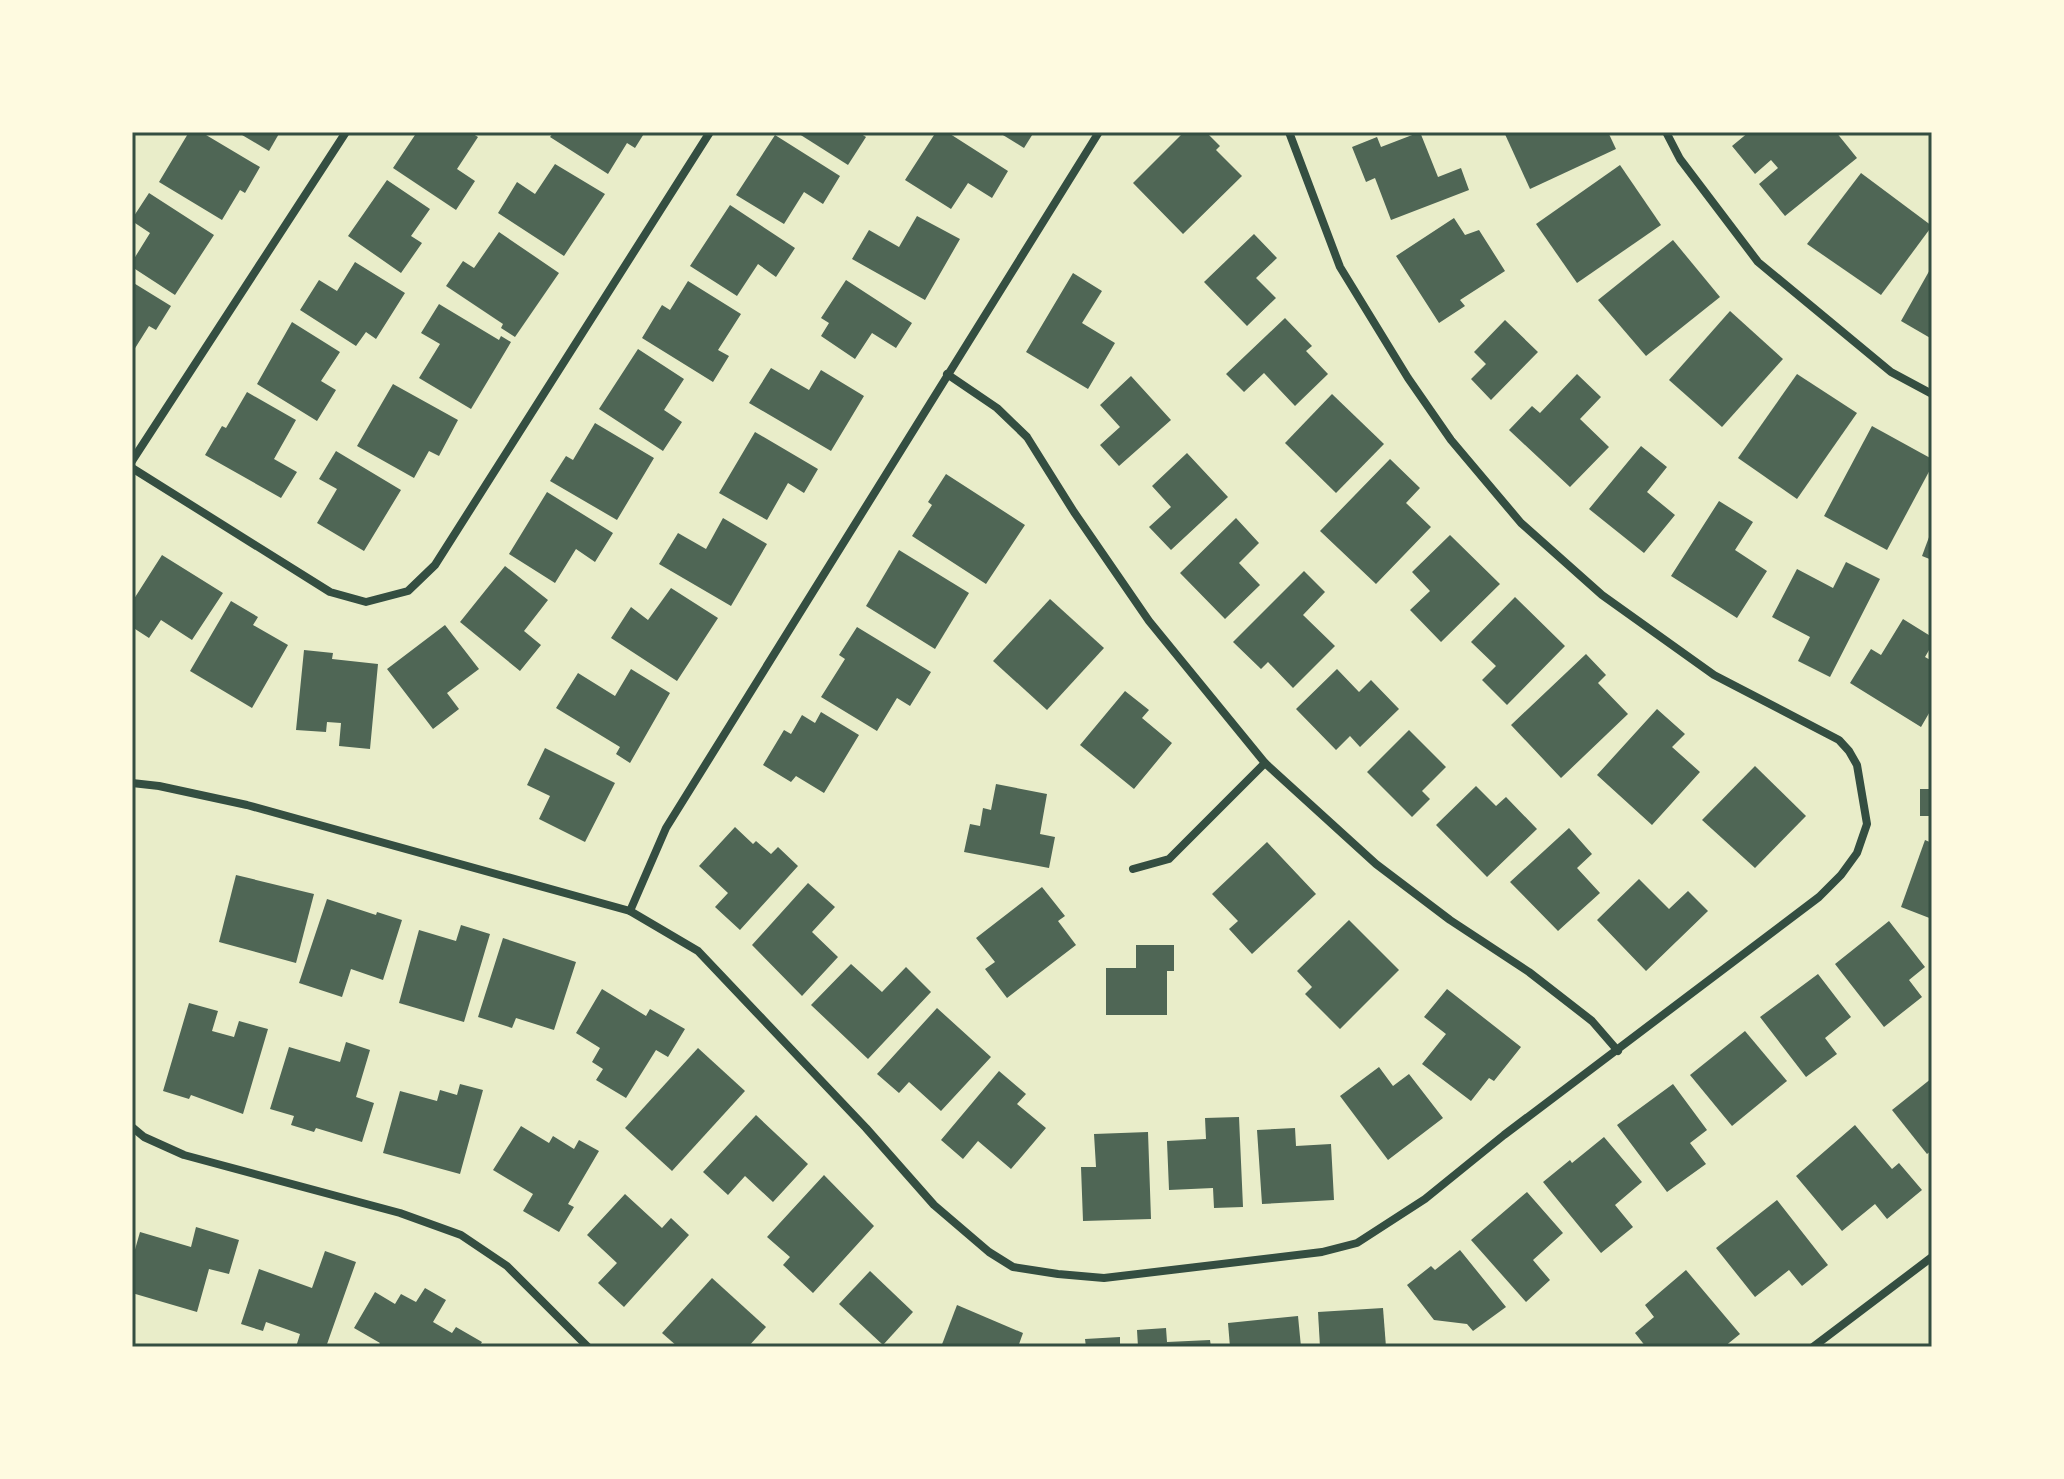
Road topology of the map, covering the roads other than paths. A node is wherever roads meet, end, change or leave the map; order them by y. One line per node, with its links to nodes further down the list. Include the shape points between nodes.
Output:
1 (346, 132): 8 (street)
2 (710, 132): 9 (street, via 435,565 408,591 366,602 330,592)
3 (1099, 132): 6 (street)
4 (1289, 132): 14 (street, via 1340,267 1451,440 1521,523 1602,595 1714,675 1839,740 1857,765 1867,824 1857,853 1841,875)
5 (1666, 132): 7 (street, via 1680,159 1758,262 1891,372)
6 (947, 374): 10 (street, via 997,408 1027,437 1149,621); 13 (street, via 666,828)
7 (1932, 394)
8 (132, 461)
9 (132, 468)
10 (1265, 763): 12 (street, via 1169,859); 14 (street, via 1376,864 1529,972 1592,1021)
11 (132, 783): 13 (street, via 247,805)
12 (1133, 869)
13 (630, 911): 14 (street, via 698,951 934,1205 989,1252 1013,1267 1058,1274 1104,1278 1322,1252 1357,1243 1425,1199)
14 (1618, 1051)
15 (132, 1127): 17 (street, via 184,1155 400,1213 461,1235 507,1266)
16 (1932, 1257): 18 (street)
17 (588, 1347)
18 (1813, 1347)

